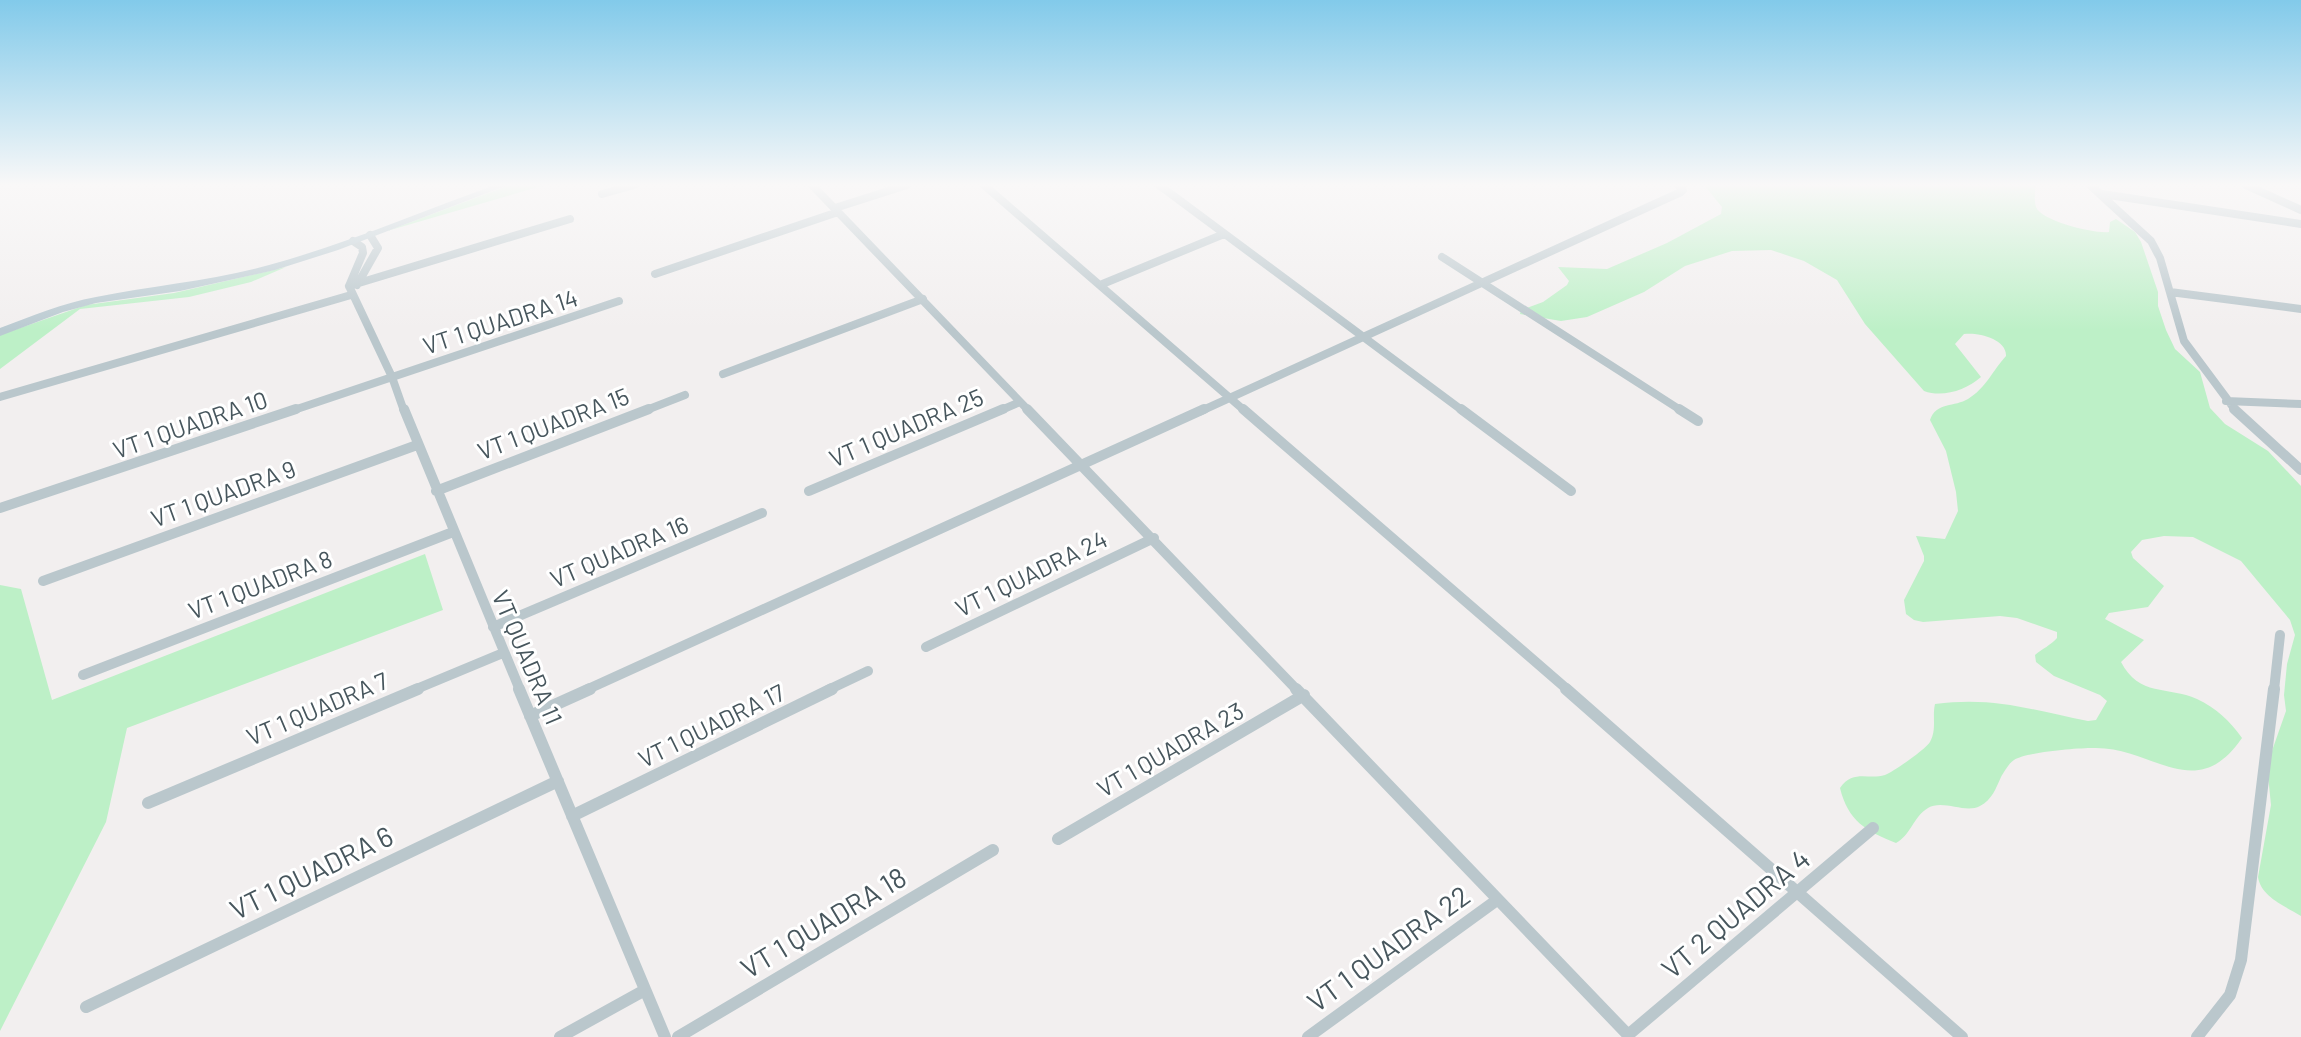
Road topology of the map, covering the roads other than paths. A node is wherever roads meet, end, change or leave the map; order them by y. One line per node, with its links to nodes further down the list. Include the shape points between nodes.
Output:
1 (374, 233): 9 (street)
2 (525, 233): 17 (street)
3 (770, 233): 14 (street)
4 (859, 233): 19 (street)
5 (1040, 233): 16 (street)
6 (1586, 233): 15 (street)
7 (2143, 233): 18 (street, via 2160,258)
8 (1224, 234): 16 (street); 23 (street)
9 (370, 235): 10 (street); 11 (street)
10 (353, 241): 12 (street); 22 (street, via 271,268 59,309)
11 (378, 248): 12 (street); 17 (street)
12 (363, 253): 17 (street)
13 (1442, 257): 15 (street)
14 (655, 274)
15 (1483, 283): 23 (street); 32 (street)
16 (1100, 285): 28 (street)
17 (352, 289): 25 (street, VT QUADRA 11); 27 (street)
18 (2170, 292): 21 (street); 29 (street, via 2184,341)
19 (923, 299): 24 (street); 30 (street)
20 (619, 301): 25 (street, VT 1 QUADRA 14)
21 (2301, 309)
22 (0, 332)
23 (1364, 338): 28 (street); 38 (street)
24 (723, 374)
25 (392, 377): 33 (street, VT QUADRA 11); 39 (street, VT 1 QUADRA 10)
26 (685, 395): 36 (street, VT 1 QUADRA 15)
27 (0, 397)
28 (1229, 397): 34 (street); 58 (street)
29 (2226, 401): 31 (street); 35 (street)
30 (1020, 402): 34 (street); 37 (street, VT 1 QUADRA 25)
31 (2301, 404)
32 (1698, 421)
33 (417, 445): 36 (street, VT QUADRA 11); 43 (street, VT 1 QUADRA 9)
34 (1081, 465): 42 (street); 51 (street)
35 (2301, 470)
36 (436, 491): 41 (street, VT QUADRA 11)
37 (809, 491)
38 (1571, 491)
39 (0, 508)
40 (762, 513): 44 (street, VT QUADRA 16)
41 (453, 532): 44 (street, VT QUADRA 11); 49 (street, VT 1 QUADRA 8)
42 (1154, 538): 46 (street, VT 1 QUADRA 24); 50 (street)
43 (43, 581)
44 (493, 627): 47 (street, VT QUADRA 11)
45 (2280, 635): 68 (street, via 2244,943 2235,986)
46 (926, 647)
47 (503, 653): 51 (street, VT QUADRA 11); 53 (street, VT 1 QUADRA 7)
48 (868, 671): 54 (street, VT 1 QUADRA 17)
49 (83, 675)
50 (1304, 695): 56 (street, VT 1 QUADRA 23); 59 (street)
51 (530, 716): 52 (street, VT QUADRA 11)
52 (558, 781): 54 (street, VT QUADRA 11); 61 (street, VT 1 QUADRA 6)
53 (148, 803)
54 (572, 816): 60 (street, VT QUADRA 11)
55 (1873, 828): 58 (street, VT 2 QUADRA 4)
56 (1058, 839)
57 (993, 850): 65 (street, VT 1 QUADRA 18)
58 (1798, 894): 62 (street, VT 2 QUADRA 4); 67 (street)
59 (1497, 900): 62 (street); 66 (street, VT 1 QUADRA 22)
60 (645, 990): 63 (street); 64 (street, VT QUADRA 11)
61 (86, 1007)
62 (1629, 1036)
63 (560, 1037)
64 (664, 1037)
65 (678, 1037)
66 (1308, 1037)
67 (1962, 1037)
68 (2197, 1037)

